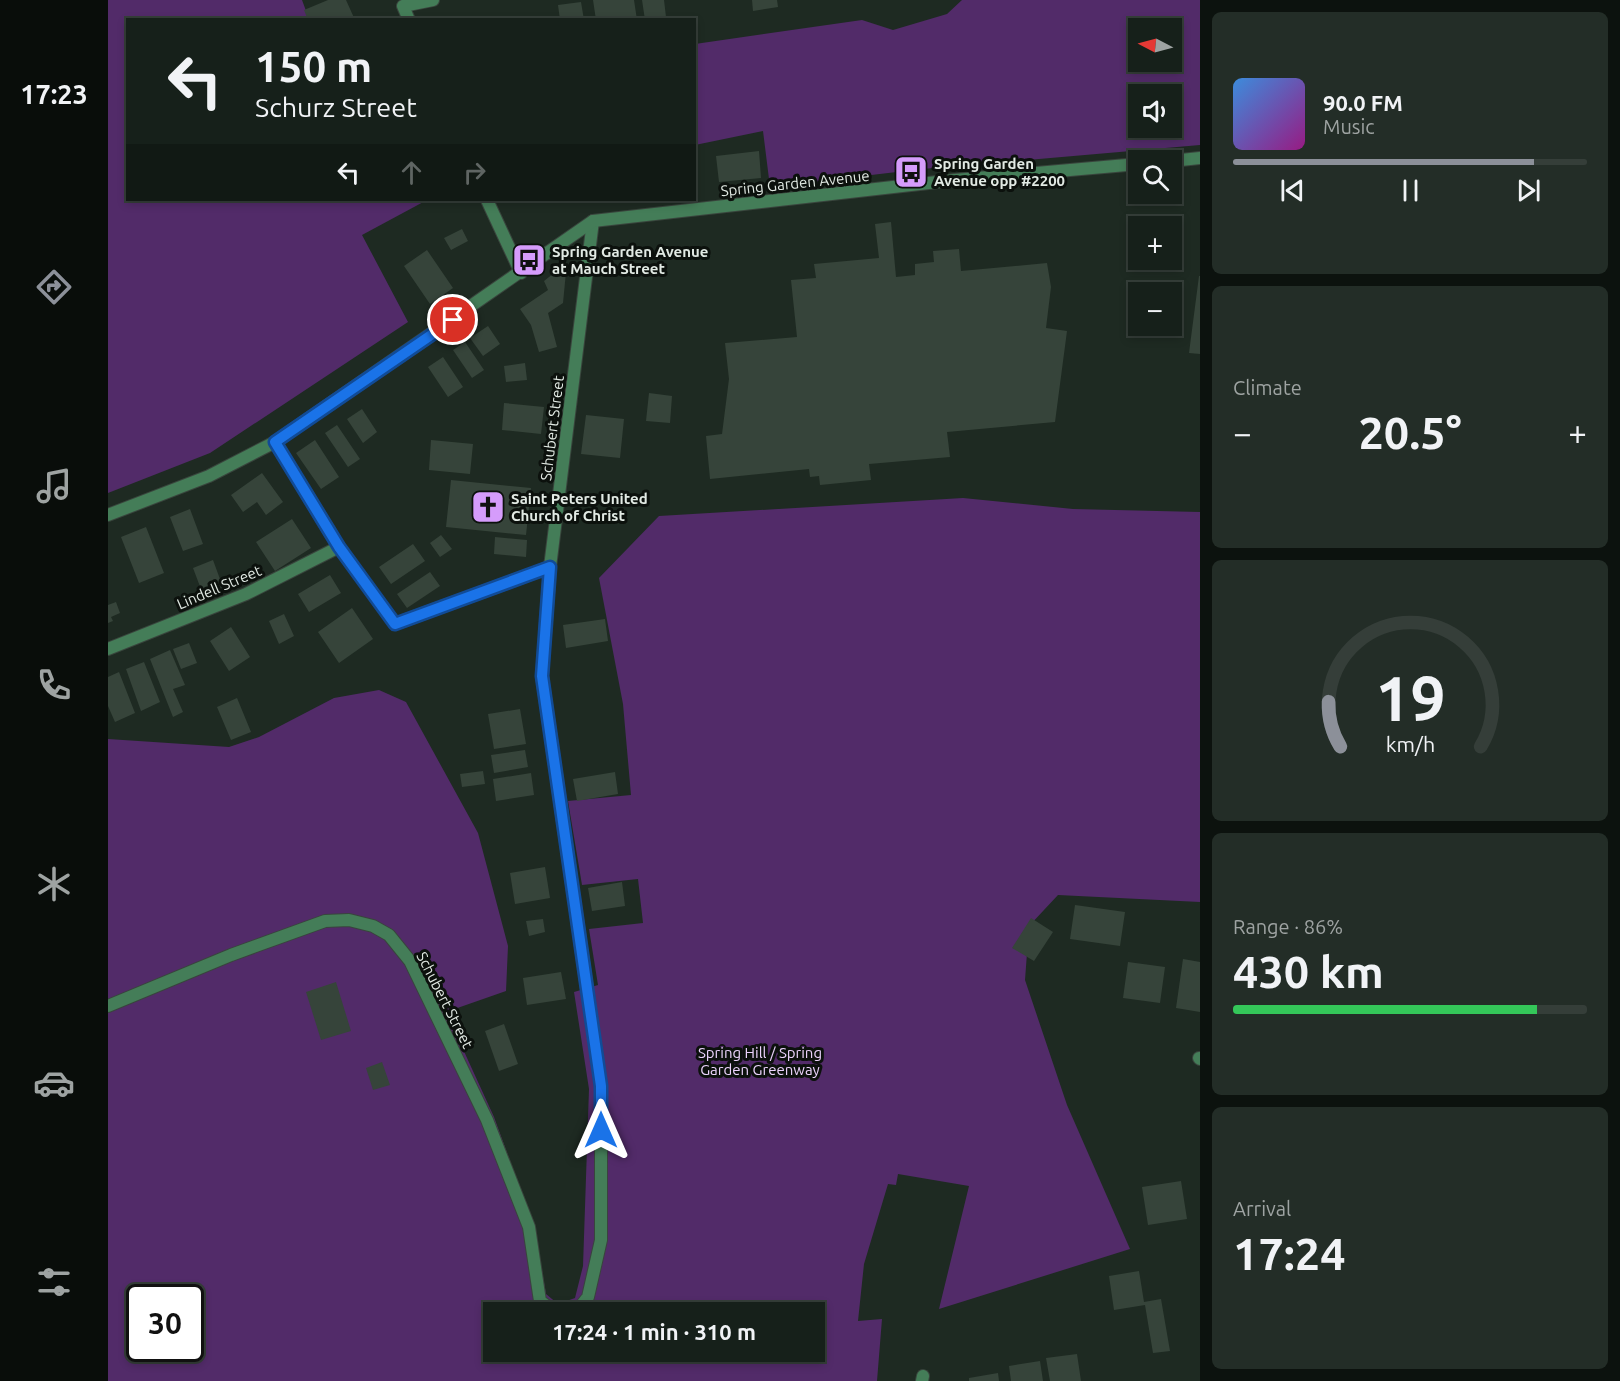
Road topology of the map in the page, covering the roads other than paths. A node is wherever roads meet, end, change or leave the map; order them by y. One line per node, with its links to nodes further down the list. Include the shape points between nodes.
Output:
1 (433, 0): 2 (street, via 403,6)
2 (408, 18)
3 (1200, 158): 4 (street)
4 (1182, 160)
5 (1128, 165): 7 (street, Spring Garden Avenue)
6 (487, 201): 8 (street)
7 (592, 221): 8 (street, Spring Garden Avenue); 12 (street, Schubert Street)
8 (520, 273): 9 (street, Spring Garden Avenue)
9 (275, 442): 10 (street, Spring Garden Avenue, via 209,476); 11 (street)
10 (108, 515)
11 (339, 547): 12 (street, via 395,624); 13 (street, Lindell Street, via 246,594)
12 (550, 567): 16 (street, Schubert Street, via 542,676 601,1086 601,1240)
13 (108, 649)
14 (108, 1006): 15 (street, Schubert Street, via 325,921 350,920 389,935 410,961 487,1119 529,1227)
15 (541, 1302)
16 (584, 1302)

